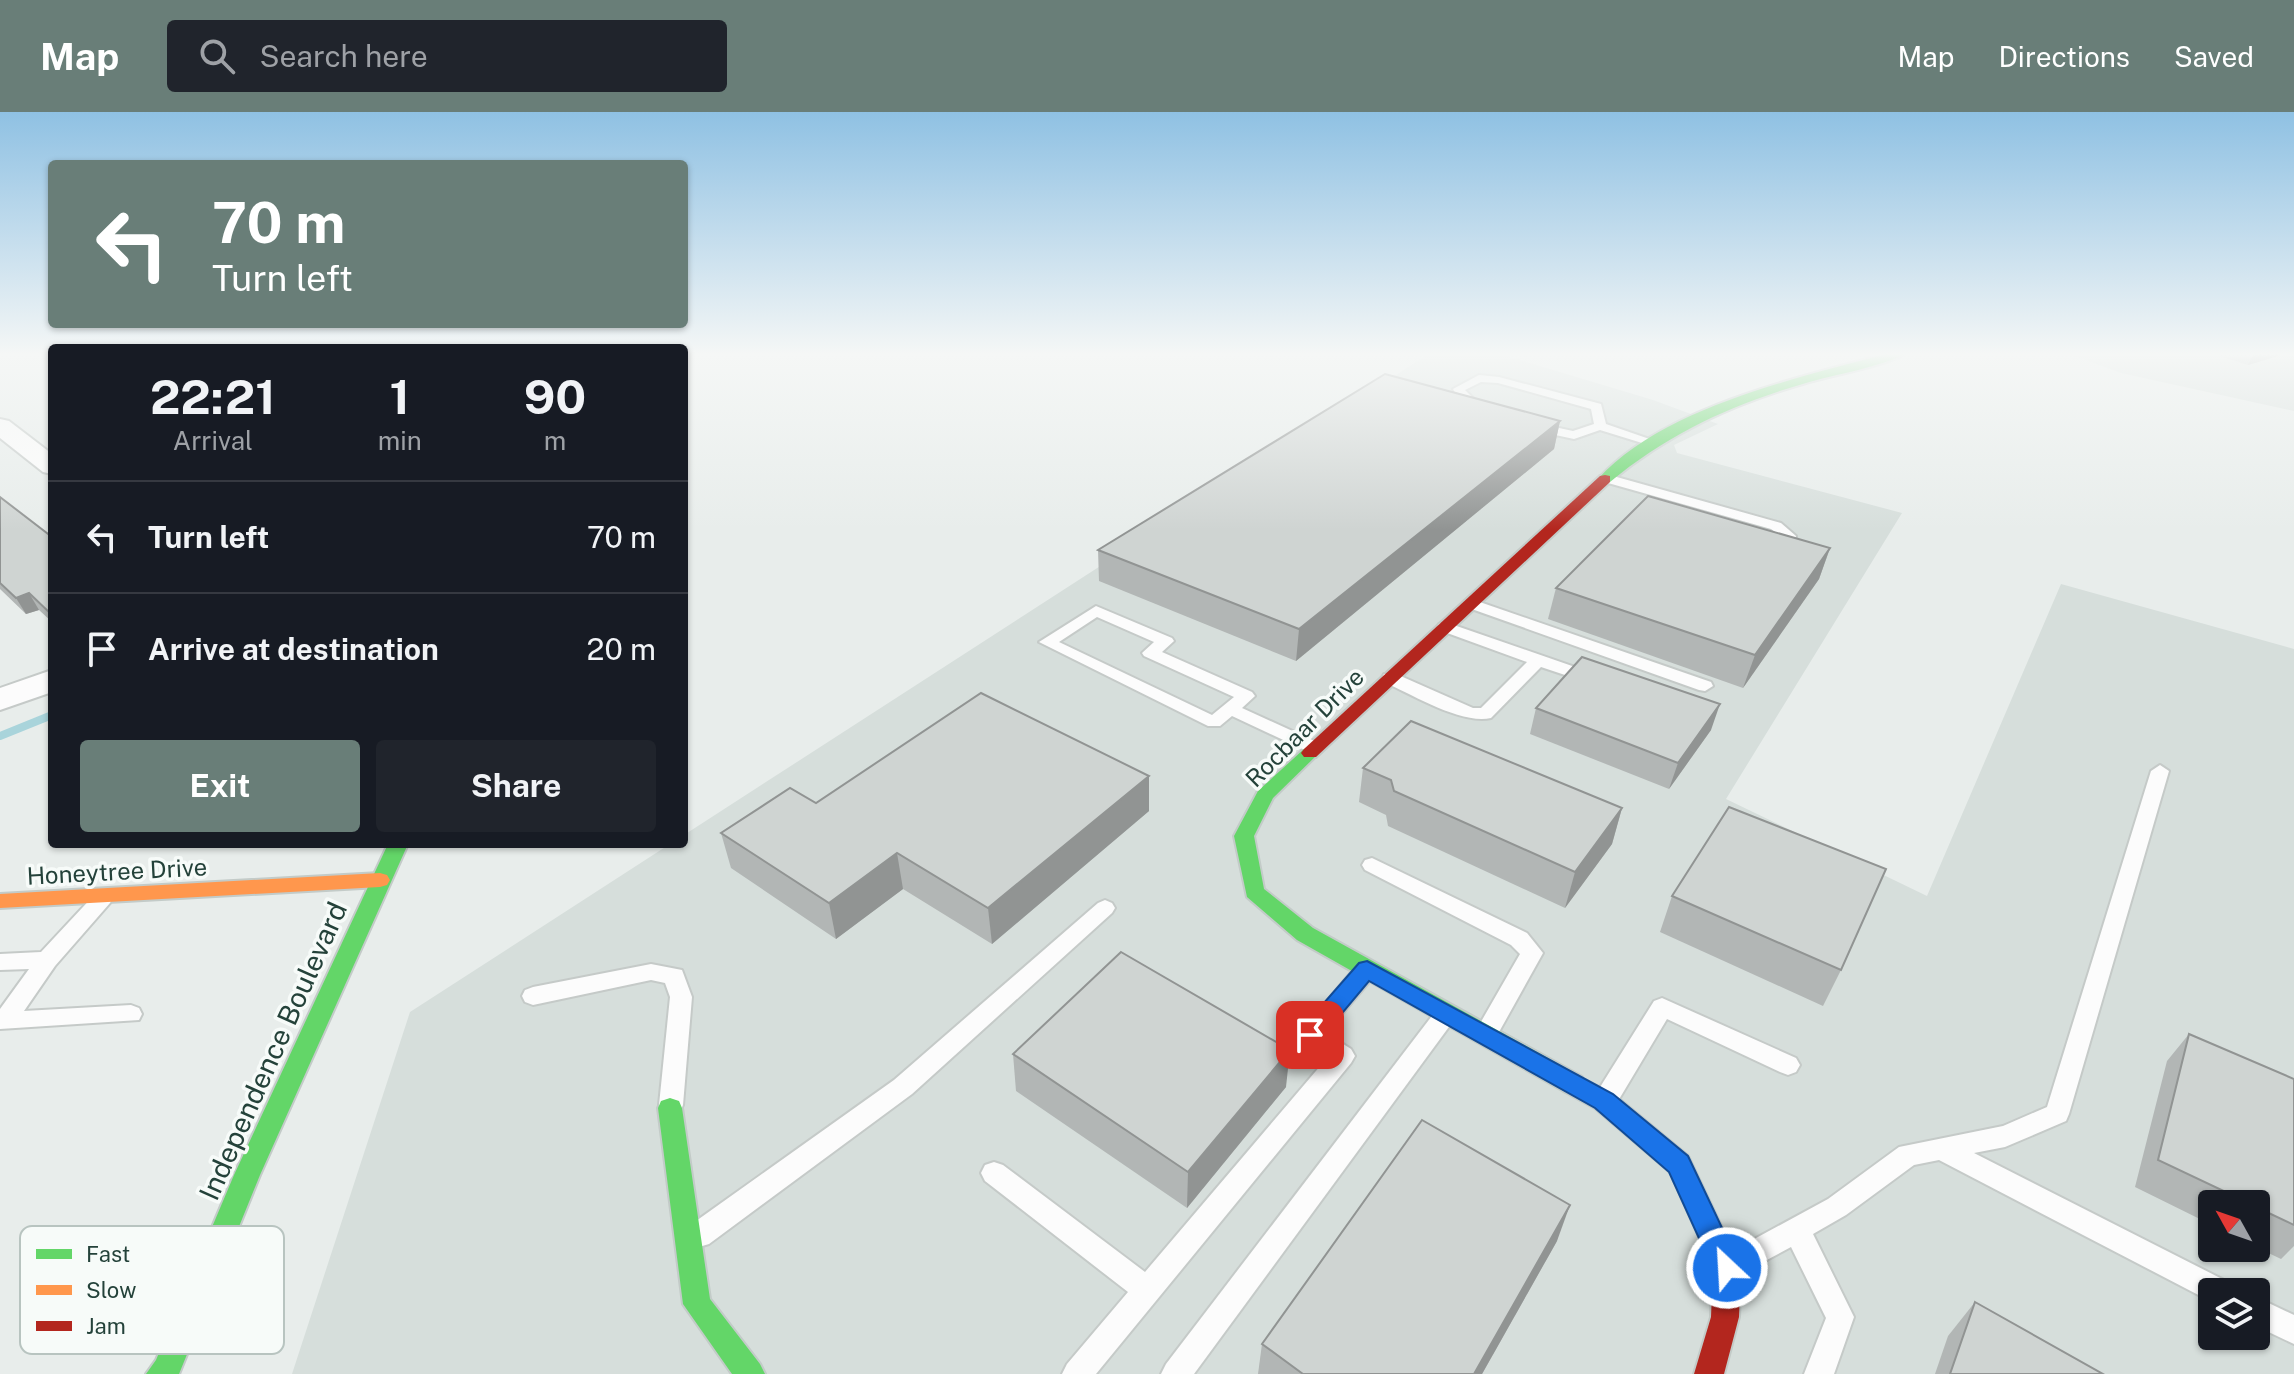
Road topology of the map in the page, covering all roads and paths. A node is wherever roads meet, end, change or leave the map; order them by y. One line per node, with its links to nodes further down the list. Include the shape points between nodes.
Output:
1 (1489, 412): 4 (lane)
2 (1598, 412): 7 (lane)
3 (1714, 412): 8 (street, Rocbaar Drive)
4 (1494, 414)
5 (1522, 422): 7 (lane, via 1564,435)
6 (0, 426): 9 (street)
7 (1600, 426): 8 (lane)
8 (1655, 443): 10 (street, Rocbaar Drive)
9 (48, 463)
10 (1606, 478): 11 (lane, via 1776,526 1789,536); 12 (street, Rocbaar Drive)
11 (1784, 559)
12 (1471, 604): 13 (street, Rocbaar Drive); 18 (lane)
13 (1445, 627): 14 (lane); 15 (street, Rocbaar Drive)
14 (1538, 660): 15 (lane, via 1485,714 1470,713); 17 (lane)
15 (1390, 678): 21 (street, Rocbaar Drive)
16 (48, 682): 19 (street)
17 (1604, 683)
18 (1705, 686)
19 (0, 700)
20 (1230, 709): 20 (lane, via 1214,722 1047,642 1096,611 1166,641 1150,653 1246,696); 21 (lane)
21 (1315, 748): 31 (street, Rocbaar Drive, via 1265,795 1244,836 1254,892 1305,934)
22 (2160, 771): 39 (lane, via 2057,1114 2005,1136)
23 (396, 848): 25 (street, Independence Boulevard)
24 (1372, 865): 35 (lane, via 1519,939 1532,953)
25 (380, 880): 26 (street, Honeytree Drive); 41 (street, Independence Boulevard)
26 (103, 898): 27 (street, Honeytree Drive); 29 (lane)
27 (0, 901)
28 (1105, 908): 43 (lane, via 903,1087)
29 (47, 960): 30 (lane); 33 (lane, via 4,1021)
30 (0, 962)
31 (1367, 969): 34 (street, Rocbaar Drive); 46 (lane, via 1310,1035 1343,1056)
32 (533, 996): 38 (lane, via 651,972 674,976 681,997)
33 (131, 1014)
34 (1446, 1014): 35 (street, Rocbaar Drive); 53 (lane)
35 (1484, 1036): 37 (street, Rocbaar Drive)
36 (1788, 1065): 37 (lane, via 1662,1007)
37 (1604, 1101): 44 (street, Rocbaar Drive, via 1679,1164)
38 (670, 1108): 43 (street)
39 (1942, 1149): 42 (lane, via 1908,1155); 45 (lane)
40 (994, 1173): 46 (lane)
41 (226, 1226)
42 (1797, 1230): 44 (lane); 55 (lane, via 1840,1317)
43 (689, 1242): 51 (street, via 697,1304)
44 (1727, 1268): 54 (street, Rocbaar Drive, via 1725,1317)
45 (2198, 1281)
46 (1147, 1290): 52 (lane)
47 (2270, 1318): 48 (lane)
48 (2294, 1330)
49 (173, 1354): 50 (street, Independence Boulevard)
50 (165, 1373)
51 (750, 1374)
52 (1077, 1374)
53 (1176, 1374)
54 (1709, 1374)
55 (1819, 1374)

